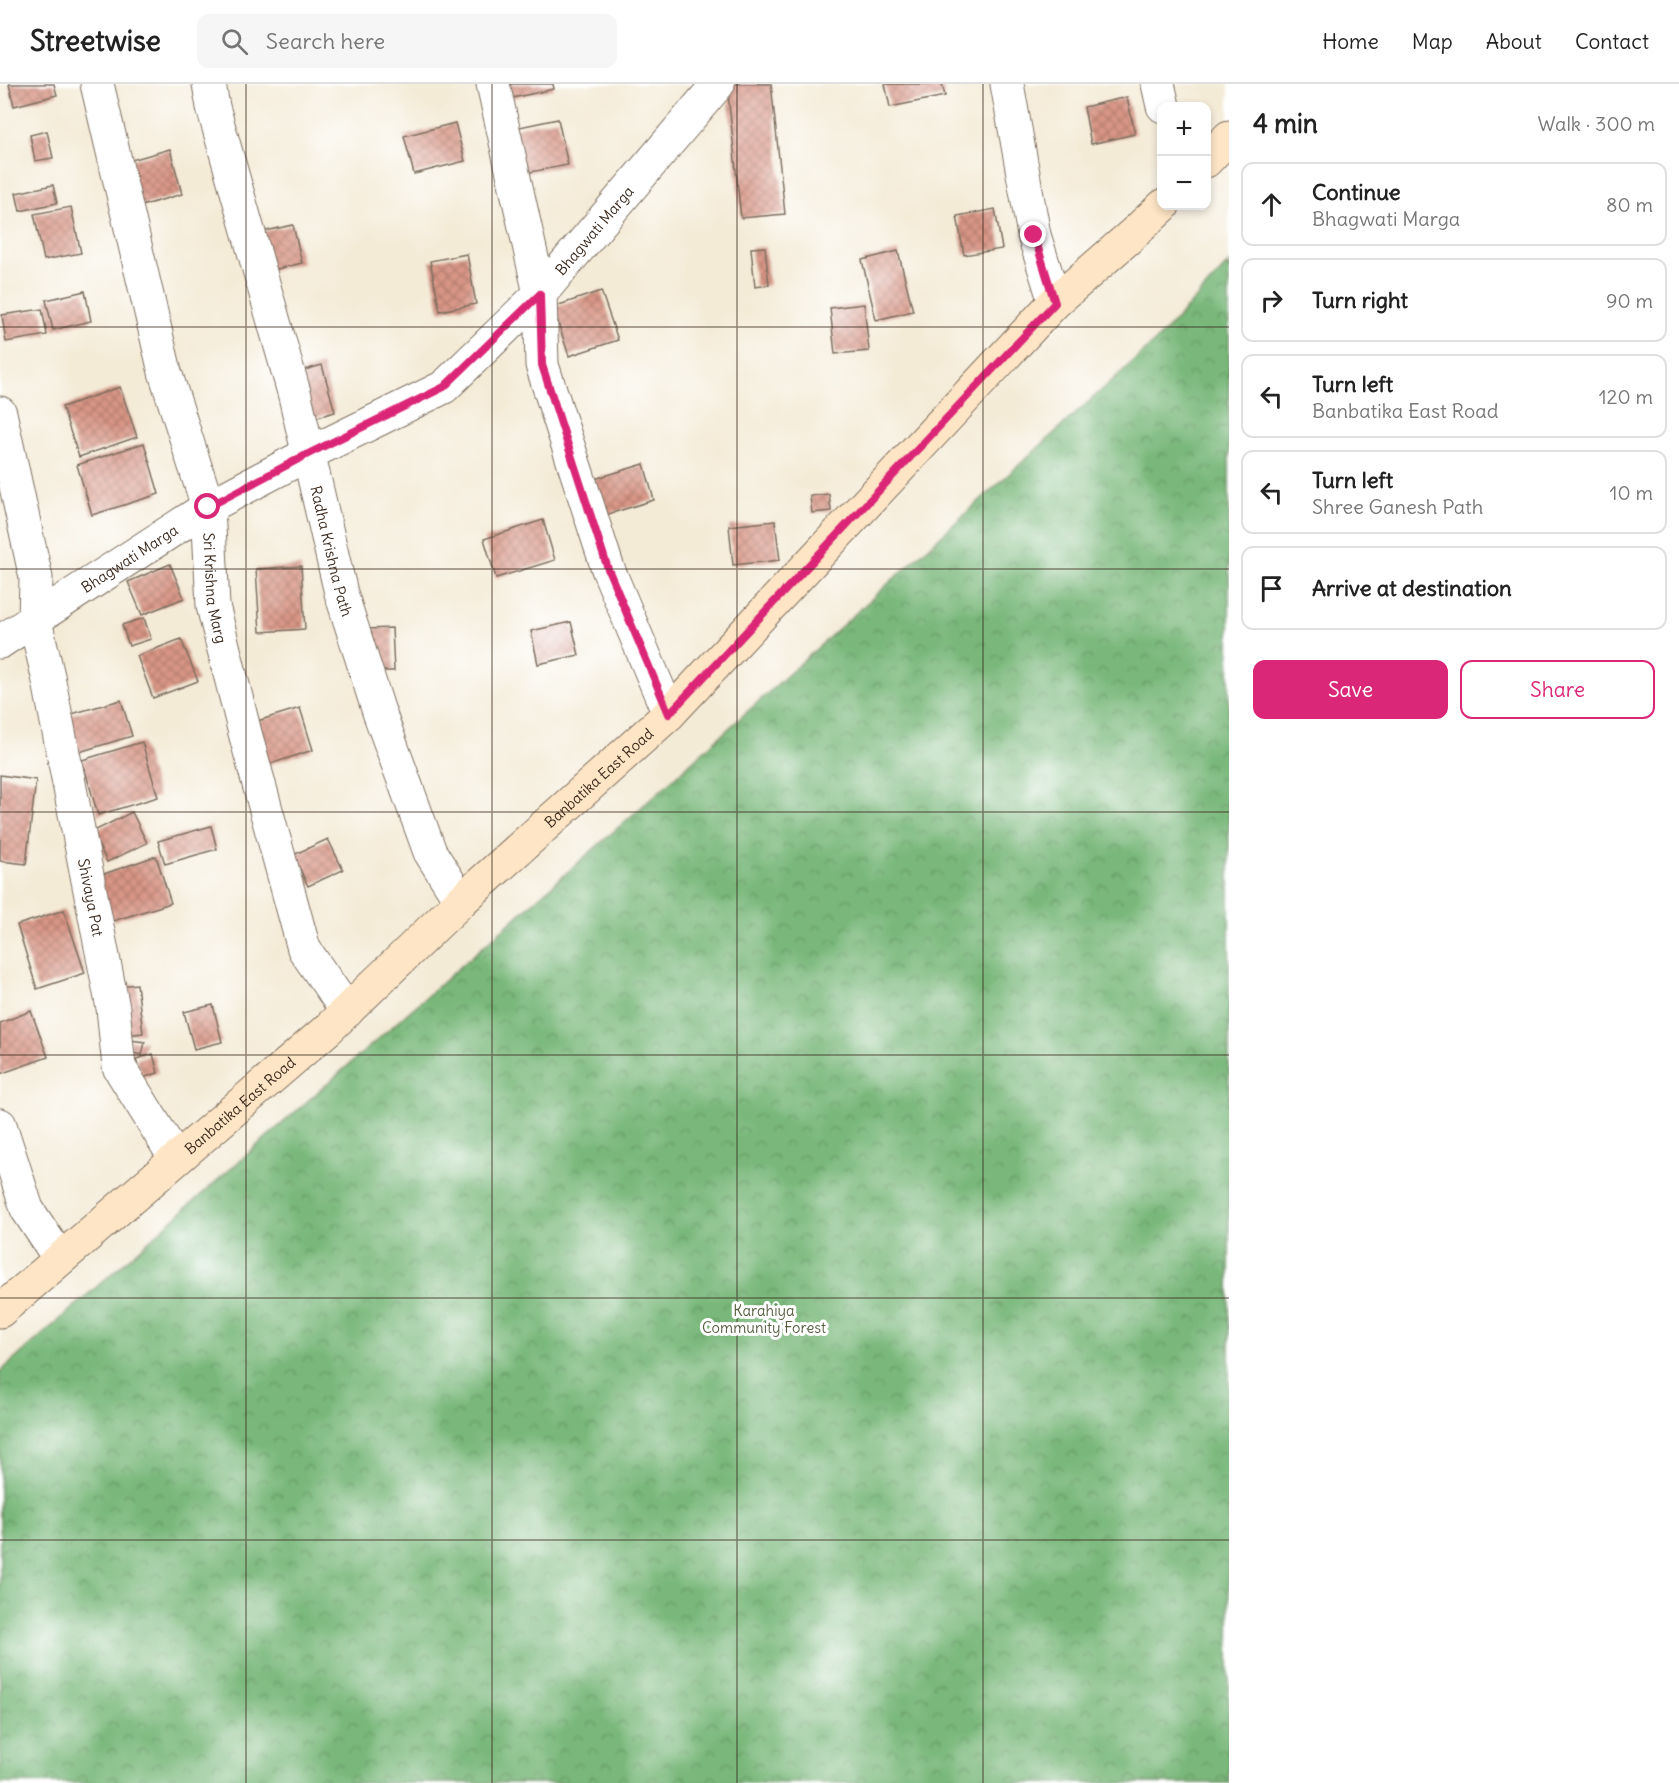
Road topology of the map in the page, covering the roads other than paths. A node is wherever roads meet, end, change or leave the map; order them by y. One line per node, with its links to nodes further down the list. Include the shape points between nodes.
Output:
1 (97, 84): 15 (street, Sri Krishna Marg, via 165,372)
2 (209, 84): 14 (street, Radha Krishna Path)
3 (493, 84): 11 (street)
4 (718, 84): 11 (street, Bhagwati Marga)
5 (1006, 84): 12 (street, via 1034,235)
6 (1158, 84): 7 (street)
7 (1162, 102)
8 (1229, 137): 9 (street)
9 (1211, 157)
10 (1159, 210): 12 (street, Banbatika East Road)
11 (540, 294): 14 (street, Bhagwati Marga, via 444,387); 18 (street, via 542,365 608,569)
12 (1055, 303): 18 (street, Banbatika East Road)
13 (0, 413): 16 (street, Shivaya Pat, via 36,578)
14 (308, 454): 15 (street, Bhagwati Marga); 19 (street, Radha Krishna Path, via 341,593 379,712 430,852)
15 (208, 507): 16 (street, Bhagwati Marga); 20 (street, Sri Krishna Marg, via 213,606 304,949)
16 (34, 621): 17 (street, Bhagwati Marga); 22 (street, Shivaya Pat, via 113,1008 119,1067)
17 (0, 642)
18 (669, 714): 19 (street, Banbatika East Road)
19 (461, 901): 20 (street, Banbatika East Road)
20 (347, 1011): 22 (street, Banbatika East Road)
21 (0, 1125): 23 (street, via 27,1209)
22 (176, 1159): 23 (street, Banbatika East Road)
23 (60, 1259): 24 (street, Banbatika East Road)
24 (0, 1311)

